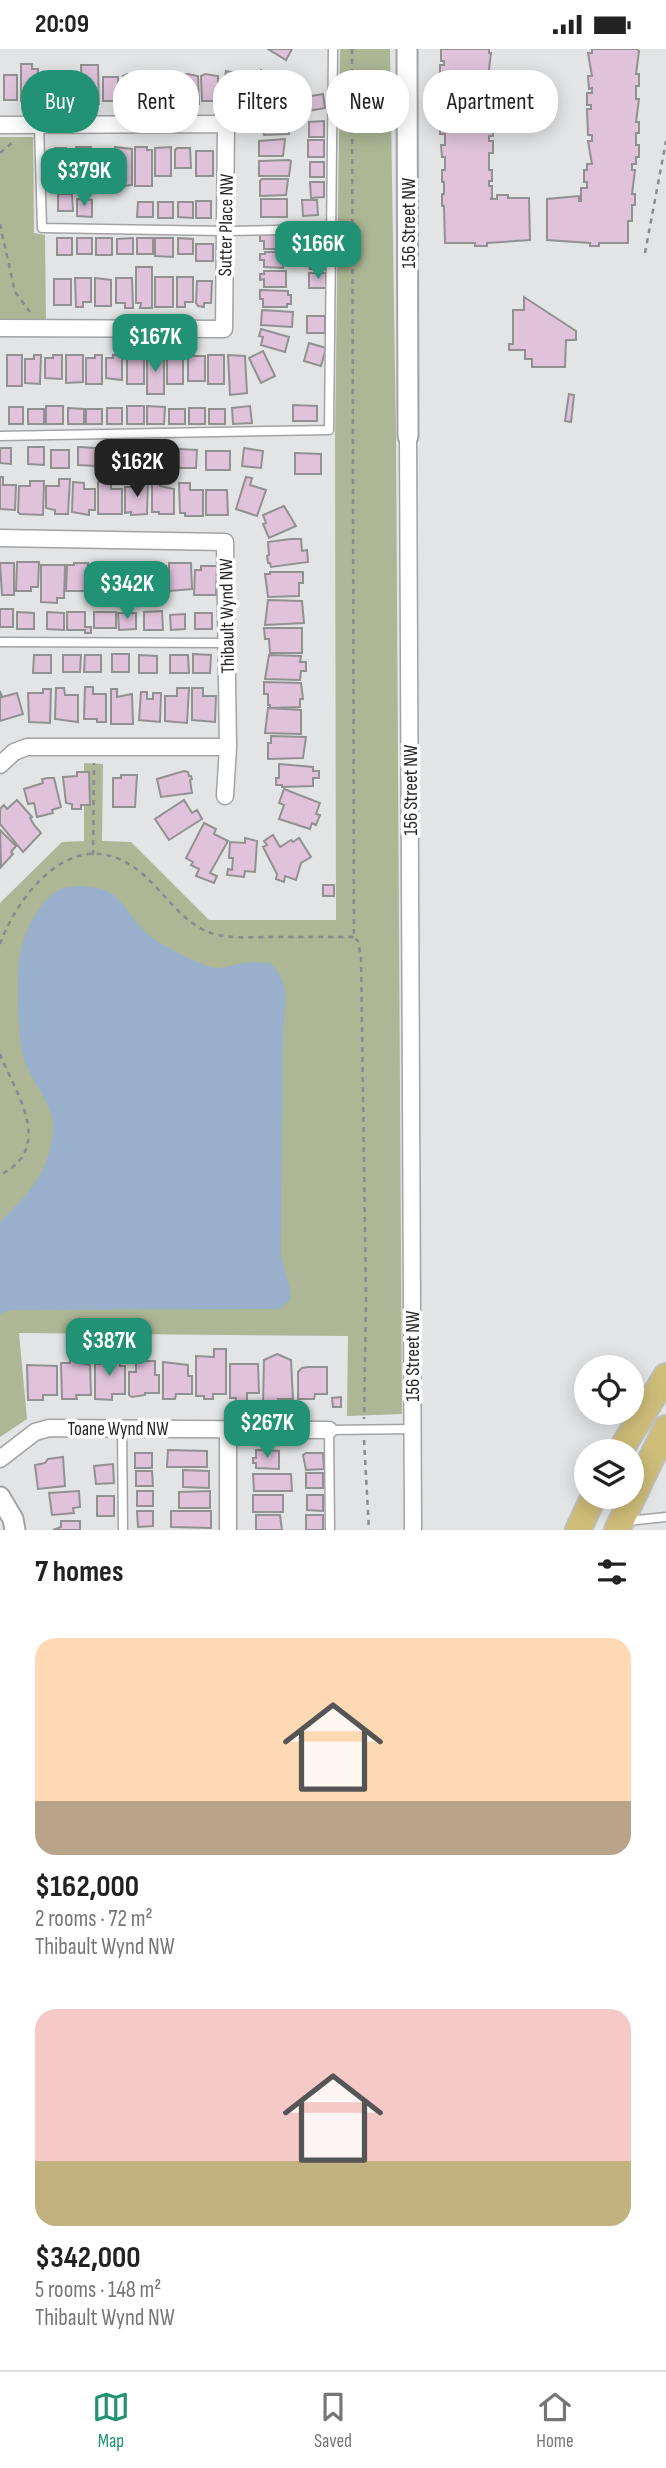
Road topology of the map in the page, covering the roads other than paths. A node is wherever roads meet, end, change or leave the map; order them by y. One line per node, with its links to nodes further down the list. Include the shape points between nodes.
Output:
1 (333, 49): 7 (lane)
2 (407, 49): 11 (street, 156 Street NW)
3 (0, 125): 4 (street, Sutter Place NW)
4 (21, 125)
5 (99, 125): 8 (street, Sutter Place NW, via 226,124)
6 (39, 133): 8 (lane, via 42,228)
7 (331, 229): 8 (lane); 10 (lane, via 329,430)
8 (225, 231): 9 (street, Sutter Place NW, via 224,329)
9 (0, 328)
10 (0, 436)
11 (408, 436): 22 (street, 156 Street NW)
12 (0, 538): 14 (street, Thibault Wynd NW, via 225,542)
13 (0, 642): 14 (lane)
14 (227, 643): 15 (street, Thibault Wynd NW)
15 (228, 747): 16 (street, via 27,747); 17 (street, Thibault Wynd NW)
16 (0, 765)
17 (225, 796)
18 (666, 1376): 24 (main road)
19 (122, 1427): 20 (street, Toane Wynd NW); 25 (street, Toane Wynd NW, via 48,1428 35,1432); 31 (lane)
20 (228, 1428): 23 (street, Toane Wynd NW); 32 (street)
21 (666, 1428): 29 (main road)
22 (413, 1429): 23 (lane); 34 (street, 156 Street NW)
23 (328, 1430): 33 (lane)
24 (627, 1439)
25 (0, 1459)
26 (0, 1497): 30 (street)
27 (588, 1509): 35 (main road)
28 (666, 1517): 29 (lane)
29 (619, 1526)
30 (15, 1530)
31 (123, 1530)
32 (228, 1530)
33 (330, 1530)
34 (413, 1530)
35 (578, 1530)

